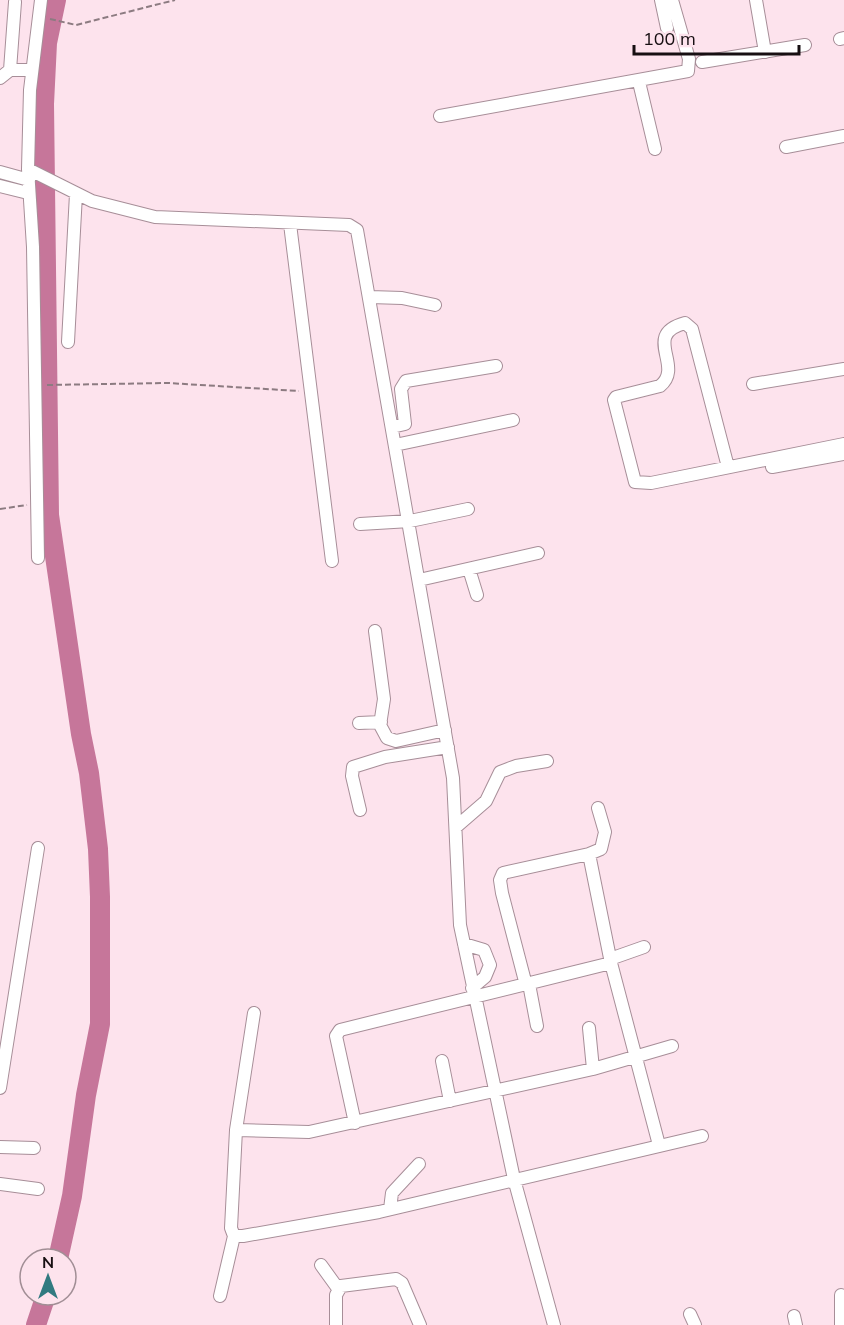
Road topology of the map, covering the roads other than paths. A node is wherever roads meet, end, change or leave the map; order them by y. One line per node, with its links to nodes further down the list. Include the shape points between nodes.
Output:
1 (41, 0): 11 (street)
2 (661, 0): 6 (street)
3 (672, 0): 13 (street, via 689,69 674,76)
4 (756, 0): 8 (street)
5 (15, 2): 10 (street)
6 (667, 28)
7 (806, 45): 8 (street)
8 (765, 52): 9 (street)
9 (702, 62)
10 (10, 70): 11 (street); 12 (street)
11 (32, 70): 19 (street)
12 (0, 78)
13 (639, 81): 14 (street); 17 (street)
14 (440, 116)
15 (844, 136): 16 (street)
16 (786, 147)
17 (656, 149)
18 (0, 172): 19 (street)
19 (31, 174): 21 (street); 22 (street)
20 (0, 186): 21 (street)
21 (28, 193): 41 (street, via 33,247)
22 (76, 194): 23 (street, via 155,218); 26 (street)
23 (290, 224): 24 (street, via 353,227 359,236); 42 (street)
24 (370, 297): 25 (street); 31 (street)
25 (435, 305)
26 (68, 342)
27 (496, 366): 31 (street, via 406,381 401,389 405,424)
28 (844, 369): 29 (street)
29 (753, 384)
30 (513, 420): 33 (street)
31 (392, 427): 33 (street)
32 (844, 444): 35 (street)
33 (395, 445): 38 (street)
34 (844, 454): 36 (street)
35 (728, 467): 35 (street, via 692,329 685,323 675,326 664,336 668,372 665,382 614,400 633,480 651,483)
36 (772, 467)
37 (468, 509): 38 (street)
38 (410, 521): 39 (street); 44 (street)
39 (360, 524)
40 (537, 553): 43 (street)
41 (38, 558)
42 (332, 561)
43 (469, 569): 44 (street); 45 (street)
44 (419, 580): 49 (street)
45 (477, 595)
46 (375, 631): 47 (street, via 384,699)
47 (381, 722): 48 (street); 49 (street, via 391,741)
48 (359, 723)
49 (445, 730): 50 (street)
50 (448, 747): 53 (street, via 385,757 353,767); 54 (street)
51 (547, 761): 54 (street, via 500,772 486,801)
52 (598, 808): 56 (street, via 604,841 601,849)
53 (360, 810)
54 (456, 827): 57 (street, via 456,883)
55 (38, 848): 69 (street)
56 (589, 855): 59 (street); 60 (street, via 503,873 502,894)
57 (464, 944): 61 (street); 61 (street, via 484,950 490,965)
58 (644, 947): 59 (street)
59 (611, 961): 60 (street); 66 (street)
60 (527, 984): 61 (street); 63 (street)
61 (473, 993): 70 (street); 72 (street, via 340,1030 336,1036)
62 (254, 1013): 73 (street)
63 (537, 1026)
64 (589, 1028): 68 (street)
65 (672, 1046): 66 (street)
66 (636, 1057): 68 (street); 75 (street)
67 (442, 1061): 71 (street)
68 (593, 1069): 70 (street)
69 (0, 1088)
70 (494, 1091): 71 (street); 79 (street)
71 (450, 1101): 72 (street)
72 (355, 1123): 73 (street, via 309,1132)
73 (237, 1130): 83 (street, via 231,1228)
74 (702, 1136): 75 (street)
75 (659, 1145): 79 (street)
76 (0, 1147): 77 (street)
77 (34, 1148)
78 (419, 1164): 82 (street, via 393,1193)
79 (514, 1179): 82 (street); 90 (street)
80 (0, 1184): 81 (street)
81 (38, 1189)
82 (390, 1209): 83 (street)
83 (234, 1236): 87 (street)
84 (321, 1265): 85 (street)
85 (339, 1290): 88 (street); 89 (street, via 341,1286 396,1279 402,1283)
86 (841, 1295): 91 (street)
87 (220, 1296)
88 (336, 1325)
89 (420, 1325)
90 (554, 1325)
91 (841, 1325)

